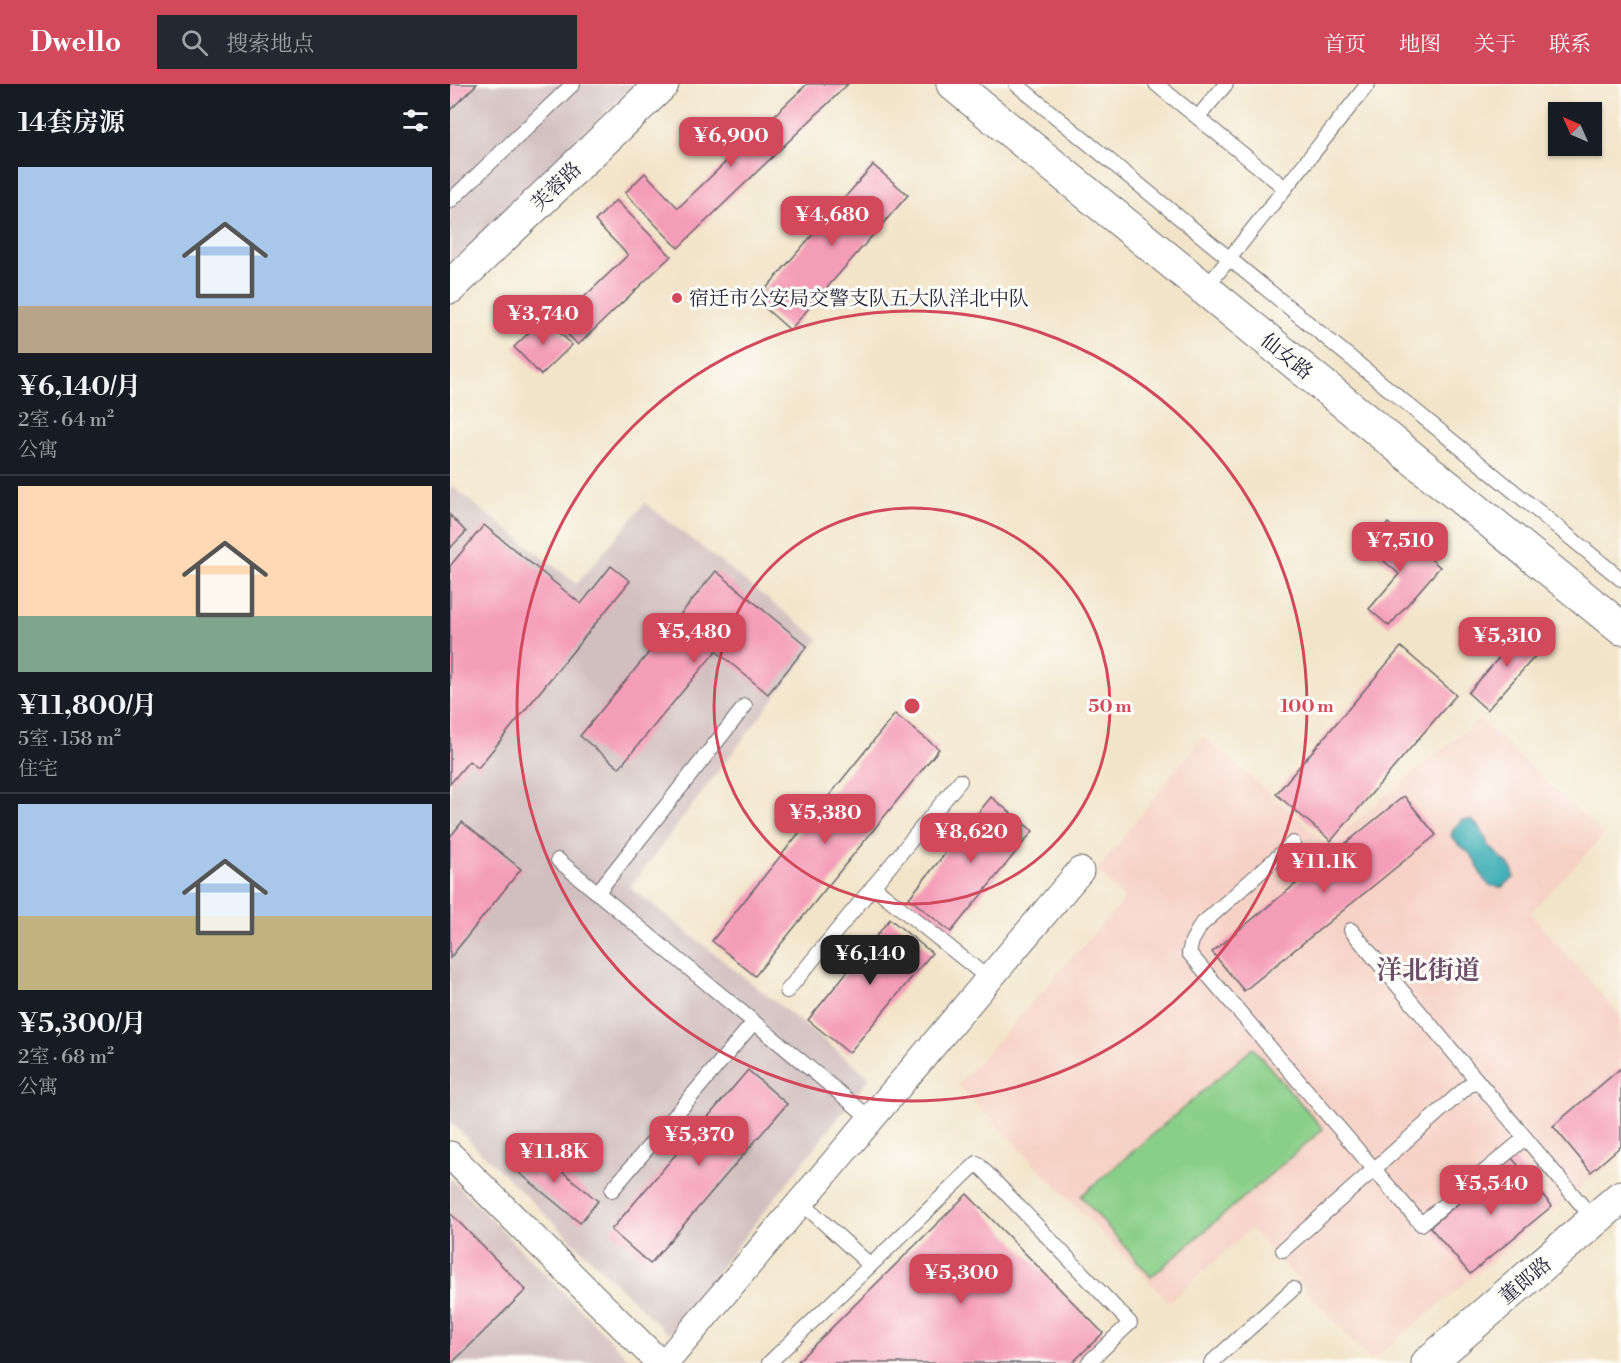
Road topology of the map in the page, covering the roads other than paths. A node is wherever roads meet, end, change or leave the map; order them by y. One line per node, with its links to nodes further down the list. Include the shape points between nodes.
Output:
1 (573, 84): 10 (lane)
2 (662, 84): 12 (street, 芙蓉路)
3 (953, 84): 13 (street, 仙女路)
4 (1016, 84): 11 (lane)
5 (1156, 84): 8 (lane)
6 (1226, 84): 8 (lane)
7 (1368, 84): 9 (lane)
8 (1198, 117): 9 (lane)
9 (1285, 188): 11 (lane)
10 (450, 201)
11 (1229, 258): 13 (lane); 14 (lane)
12 (450, 287)
13 (1205, 289): 15 (street, 仙女路)
14 (1621, 579)
15 (1621, 628)
16 (745, 706): 22 (lane)
17 (960, 781): 21 (lane)
18 (1293, 843): 31 (lane, via 1201,926 1189,953)
19 (558, 860): 22 (lane)
20 (1080, 871): 24 (street)
21 (873, 886): 24 (lane); 25 (lane)
22 (597, 893): 26 (lane)
23 (1351, 930): 27 (lane)
24 (990, 979): 28 (street)
25 (787, 991)
26 (754, 1022): 28 (lane); 32 (lane)
27 (1476, 1079): 29 (lane); 31 (lane)
28 (871, 1119): 34 (street)
29 (1525, 1138): 31 (lane, via 1421,1224); 35 (lane)
30 (450, 1155): 39 (street)
31 (1374, 1169): 36 (lane)
32 (612, 1190)
33 (1621, 1197): 35 (street, 董郎路)
34 (801, 1202): 37 (lane); 40 (street)
35 (1595, 1221): 44 (street, 董郎路)
36 (1283, 1250)
37 (870, 1265): 41 (lane); 42 (lane, via 977,1163 1130,1323)
38 (1293, 1289): 43 (lane)
39 (660, 1363)
40 (665, 1363)
41 (769, 1363)
42 (1088, 1363)
43 (1211, 1363)
44 (1428, 1363)

